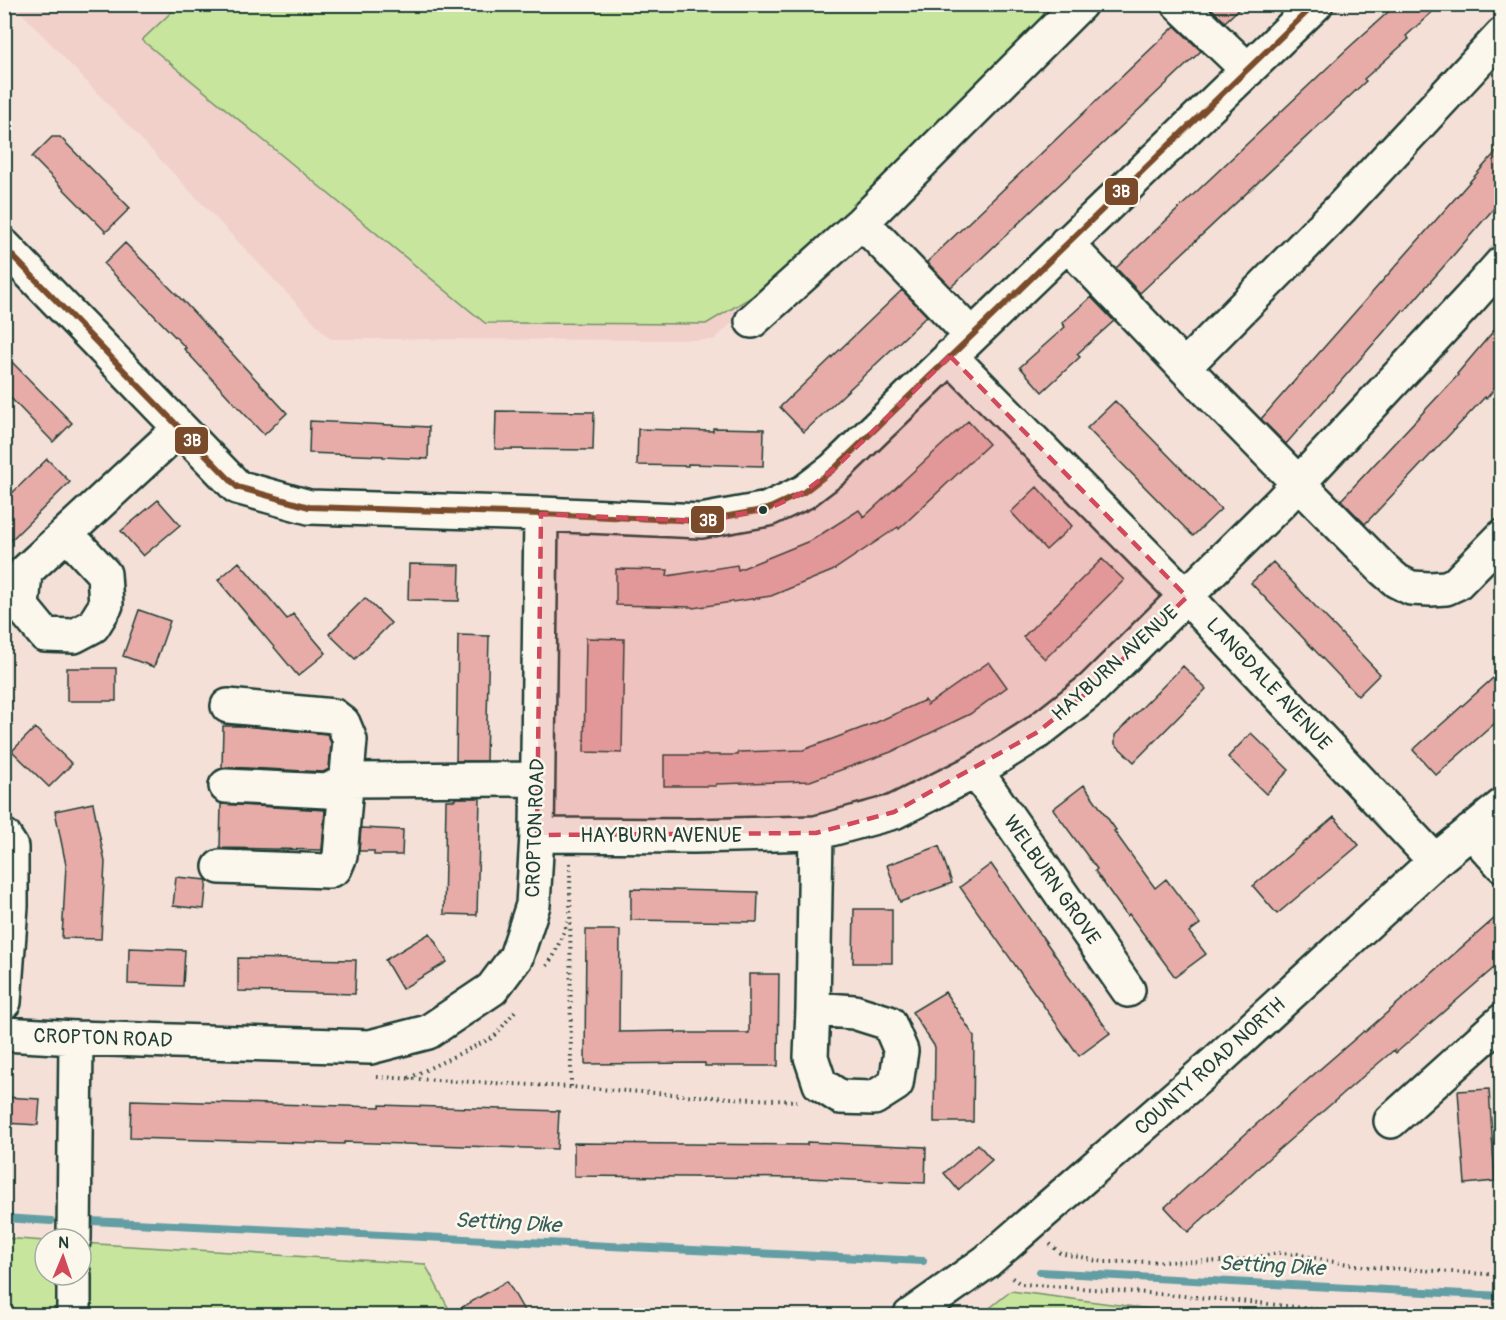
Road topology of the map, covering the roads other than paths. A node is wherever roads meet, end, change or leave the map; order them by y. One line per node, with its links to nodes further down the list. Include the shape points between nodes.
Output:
1 (1080, 4): 6 (street)
2 (1179, 4): 5 (street)
3 (1316, 4): 5 (street)
4 (1502, 35): 12 (street, via 1340,209)
5 (1248, 70): 7 (street)
6 (862, 222): 10 (street); 11 (street, LANGDALE AVENUE)
7 (1066, 243): 11 (street); 12 (street)
8 (4, 246): 13 (street)
9 (1502, 263): 14 (street, HAYBURN AVENUE)
10 (752, 321)
11 (960, 346): 15 (street, via 834,469 804,492 768,509 701,521); 18 (street, LANGDALE AVENUE)
12 (1184, 367): 14 (street)
13 (180, 428): 15 (street, via 237,487 309,507); 16 (street)
14 (1298, 484): 17 (street, via 1383,569 1411,588 1446,588 1457,583); 18 (street, HAYBURN AVENUE)
15 (541, 514): 21 (street, CROPTON ROAD)
16 (67, 534)
17 (1502, 537)
18 (1187, 597): 20 (street, HAYBURN AVENUE, via 1092,689 1036,733); 29 (street, LANGDALE AVENUE)
19 (228, 706): 22 (street, via 334,716 343,723 351,740)
20 (976, 771): 26 (street, HAYBURN AVENUE, via 894,812); 32 (street, WELBURN GROVE)
21 (537, 779): 22 (street); 28 (street, CROPTON ROAD)
22 (348, 780): 23 (street, via 327,791); 31 (street, via 340,856 335,868 328,871)
23 (226, 786)
24 (1502, 806): 25 (street, COUNTY ROAD NORTH)
25 (1471, 831): 29 (street, COUNTY ROAD NORTH); 30 (street)
26 (816, 833): 28 (street, HAYBURN AVENUE); 34 (street)
27 (4, 836): 33 (street, via 11,847 11,906)
28 (537, 836): 37 (street, CROPTON ROAD, via 532,904 516,957 492,989 428,1032 370,1047)
29 (1435, 861): 42 (street, COUNTY ROAD NORTH, via 1216,1062 1027,1227 986,1262)
30 (1502, 865)
31 (220, 867)
32 (1128, 990)
33 (4, 1002)
34 (813, 1009): 34 (street, via 811,1057 820,1084 840,1097 874,1098 896,1084 901,1051 889,1023 854,1012)
35 (1502, 1021): 38 (street)
36 (4, 1034): 37 (street, CROPTON ROAD)
37 (76, 1038): 39 (street)
38 (1391, 1122)
39 (74, 1227)
40 (74, 1287): 41 (street)
41 (74, 1313)
42 (910, 1316)

